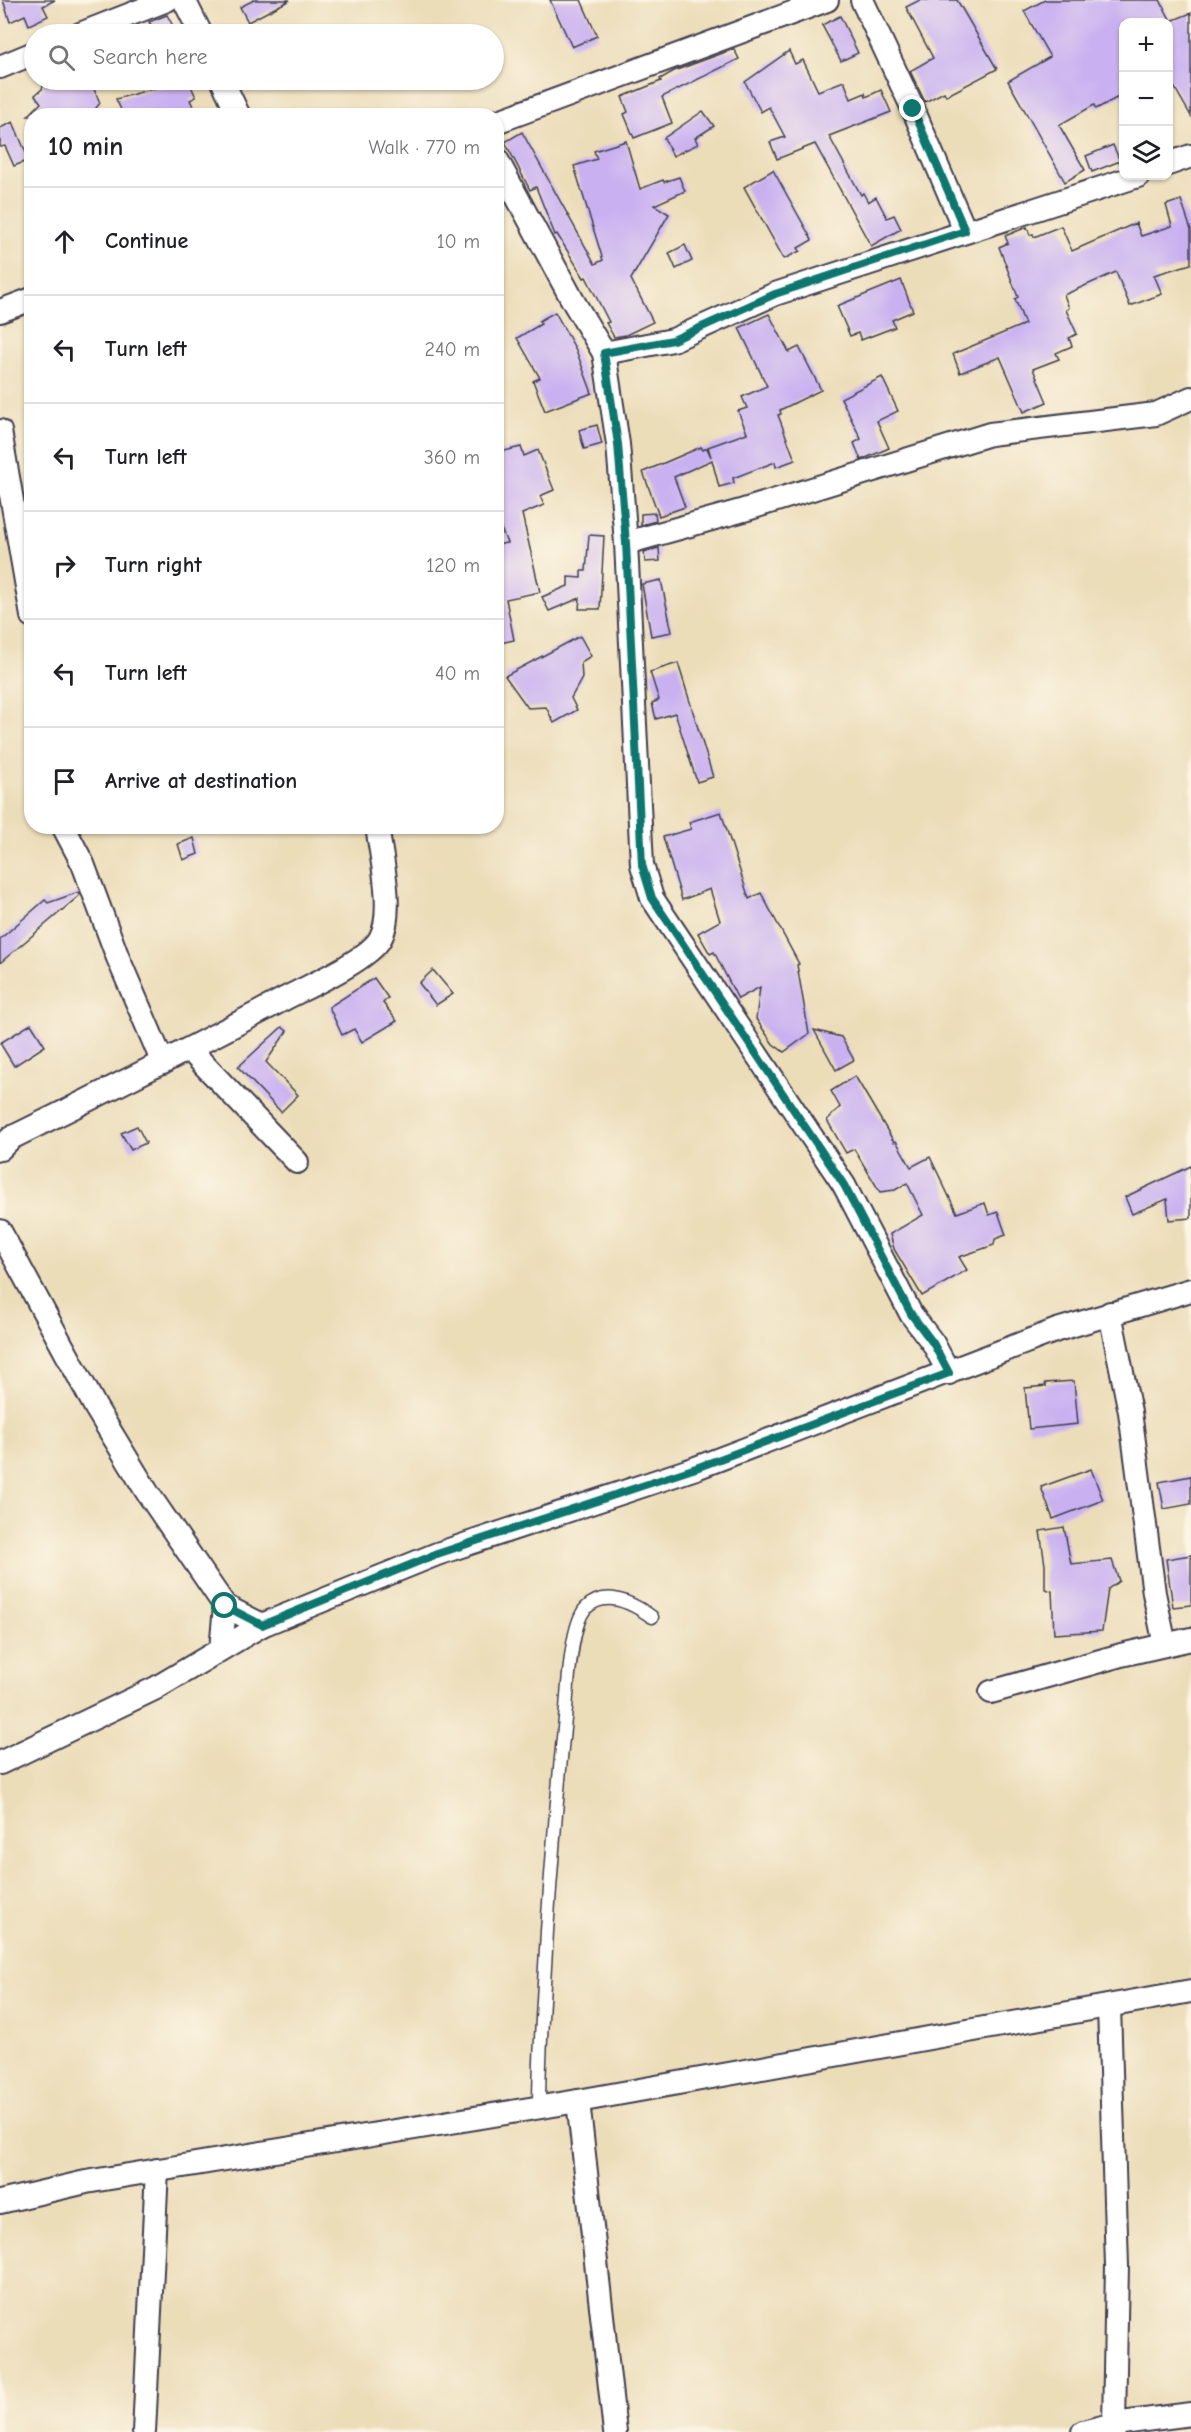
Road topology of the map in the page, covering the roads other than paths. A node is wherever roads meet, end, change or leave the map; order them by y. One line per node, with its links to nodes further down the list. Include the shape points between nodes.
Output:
1 (167, 0): 5 (street)
2 (184, 0): 6 (street)
3 (827, 0): 11 (street)
4 (862, 0): 16 (street)
5 (106, 24)
6 (196, 24)
7 (24, 57): 8 (street)
8 (0, 67)
9 (226, 90): 10 (street)
10 (234, 108)
11 (504, 119)
12 (1191, 156): 13 (street)
13 (1173, 162)
14 (504, 173): 19 (street)
15 (1125, 180): 16 (street)
16 (965, 231): 19 (street, via 775,294 673,340)
17 (24, 302): 18 (street)
18 (0, 311)
19 (604, 353): 22 (street, via 618,444)
20 (1191, 398): 22 (street, via 1156,414 990,434)
21 (0, 431): 23 (street)
22 (626, 543): 33 (street, via 642,865 652,898 844,1185 911,1314)
23 (24, 570)
24 (67, 834): 27 (street)
25 (378, 834): 26 (street, via 387,904 380,941 334,972)
26 (189, 1049): 27 (street); 29 (street)
27 (163, 1063): 28 (street, via 11,1138)
28 (0, 1149)
29 (297, 1162)
30 (0, 1230): 34 (street, via 96,1408 147,1492)
31 (1191, 1290): 32 (street)
32 (1110, 1313): 33 (street); 38 (street, via 1130,1412 1154,1593)
33 (949, 1373): 36 (street, via 696,1468 437,1554)
34 (225, 1606): 36 (street); 39 (street)
35 (652, 1617): 45 (lane, via 631,1602 612,1599 599,1600 579,1618 557,1790)
36 (262, 1625): 39 (street)
37 (1191, 1639): 38 (street)
38 (1165, 1645): 40 (street)
39 (221, 1649): 41 (street, via 156,1688)
40 (991, 1692)
41 (0, 1763)
42 (1191, 1992): 43 (street)
43 (1109, 2006): 44 (street); 49 (street, via 1117,2266)
44 (578, 2101): 45 (street); 51 (street)
45 (539, 2108): 46 (street)
46 (157, 2170): 47 (street); 50 (street)
47 (0, 2202)
48 (1191, 2414): 49 (street)
49 (1114, 2428): 52 (street)
50 (144, 2432)
51 (615, 2432)
52 (1083, 2432)

